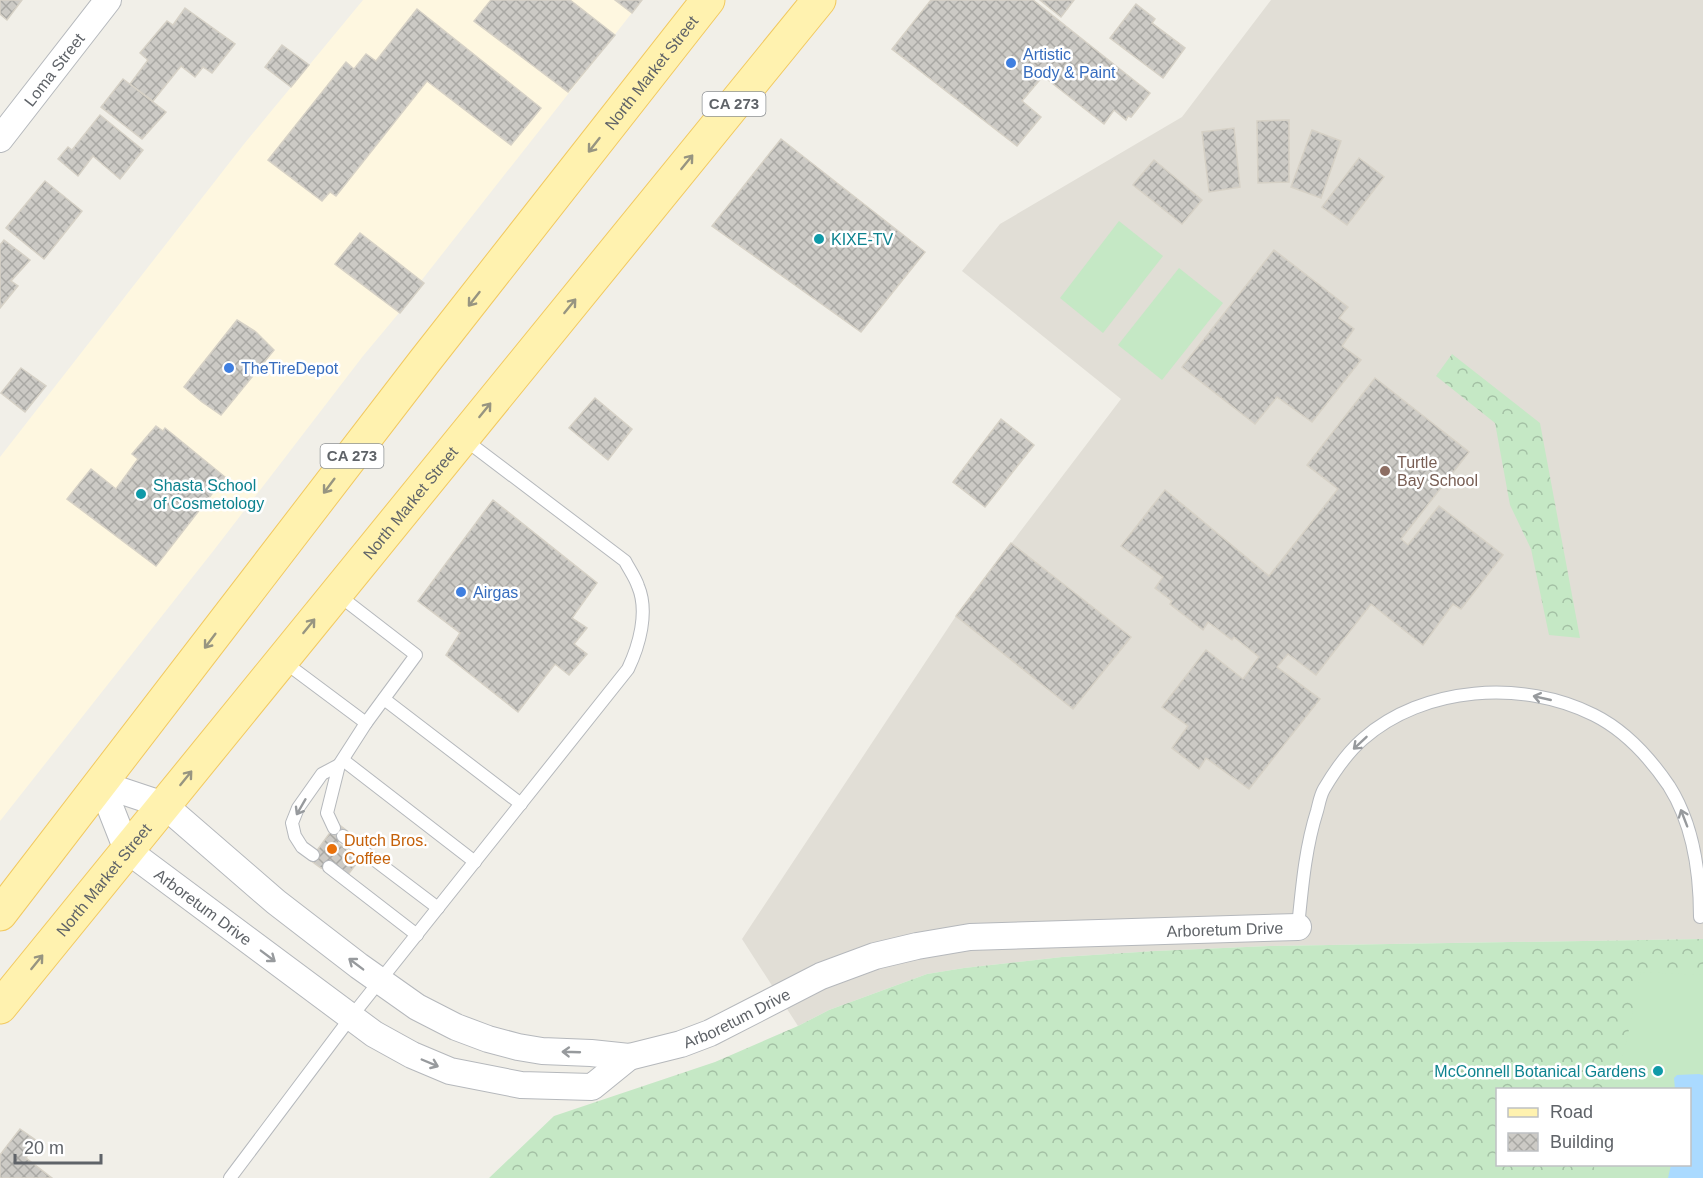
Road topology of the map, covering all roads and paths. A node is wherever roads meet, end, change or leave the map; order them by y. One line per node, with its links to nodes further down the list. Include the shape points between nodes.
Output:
1 (108, 0): 4 (street, Loma Street)
2 (708, 0): 11 (main road, North Market Street / CA 273, one-way to 11)
3 (819, 0): 5 (main road, North Market Street / CA 273, one-way to 3)
4 (0, 139)
5 (462, 438): 6 (main road, North Market Street / CA 273); 12 (lane, via 625,561 639,588 643,619 628,669)
6 (336, 594): 7 (main road, North Market Street / CA 273, one-way to 6); 8 (lane, via 416,655)
7 (282, 660): 9 (lane); 13 (main road, North Market Street / CA 273, one-way to 7)
8 (384, 699): 9 (lane); 12 (lane)
9 (366, 723): 10 (lane)
10 (341, 762): 15 (lane, one-way to 15, via 322,774 292,823 294,836); 16 (lane); 18 (lane, via 327,813 338,832)
11 (101, 784): 13 (street, Arboretum Drive); 14 (street); 19 (main road, North Market Street / CA 273)
12 (521, 804): 16 (lane)
13 (164, 805): 14 (main road, North Market Street / CA 273); 23 (street, Arboretum Drive, one-way to 13, via 276,902)
14 (128, 850): 24 (main road, North Market Street / CA 273, one-way to 14); 25 (street, Arboretum Drive, one-way to 25)
15 (313, 855)
16 (475, 862): 18 (lane)
17 (329, 867): 22 (lane)
18 (438, 908): 22 (lane)
19 (0, 914)
20 (1700, 917): 21 (lane, Arboretum Drive, one-way to 21, via 1689,830 1669,788 1638,749 1620,732 1574,705 1495,693 1462,695 1411,710 1373,732 1352,750 1323,791 1308,837)
21 (1298, 927): 26 (street, Arboretum Drive, via 970,938 917,946 874,956 821,976 710,1033)
22 (417, 935): 23 (lane)
23 (380, 982): 25 (lane); 26 (street, Arboretum Drive, one-way to 23, via 542,1051 488,1040 417,1007)
24 (0, 1007)
25 (351, 1017): 26 (street, Arboretum Drive, one-way to 26, via 412,1055 450,1071 520,1086 592,1087); 27 (lane)
26 (629, 1057)
27 (230, 1178)

